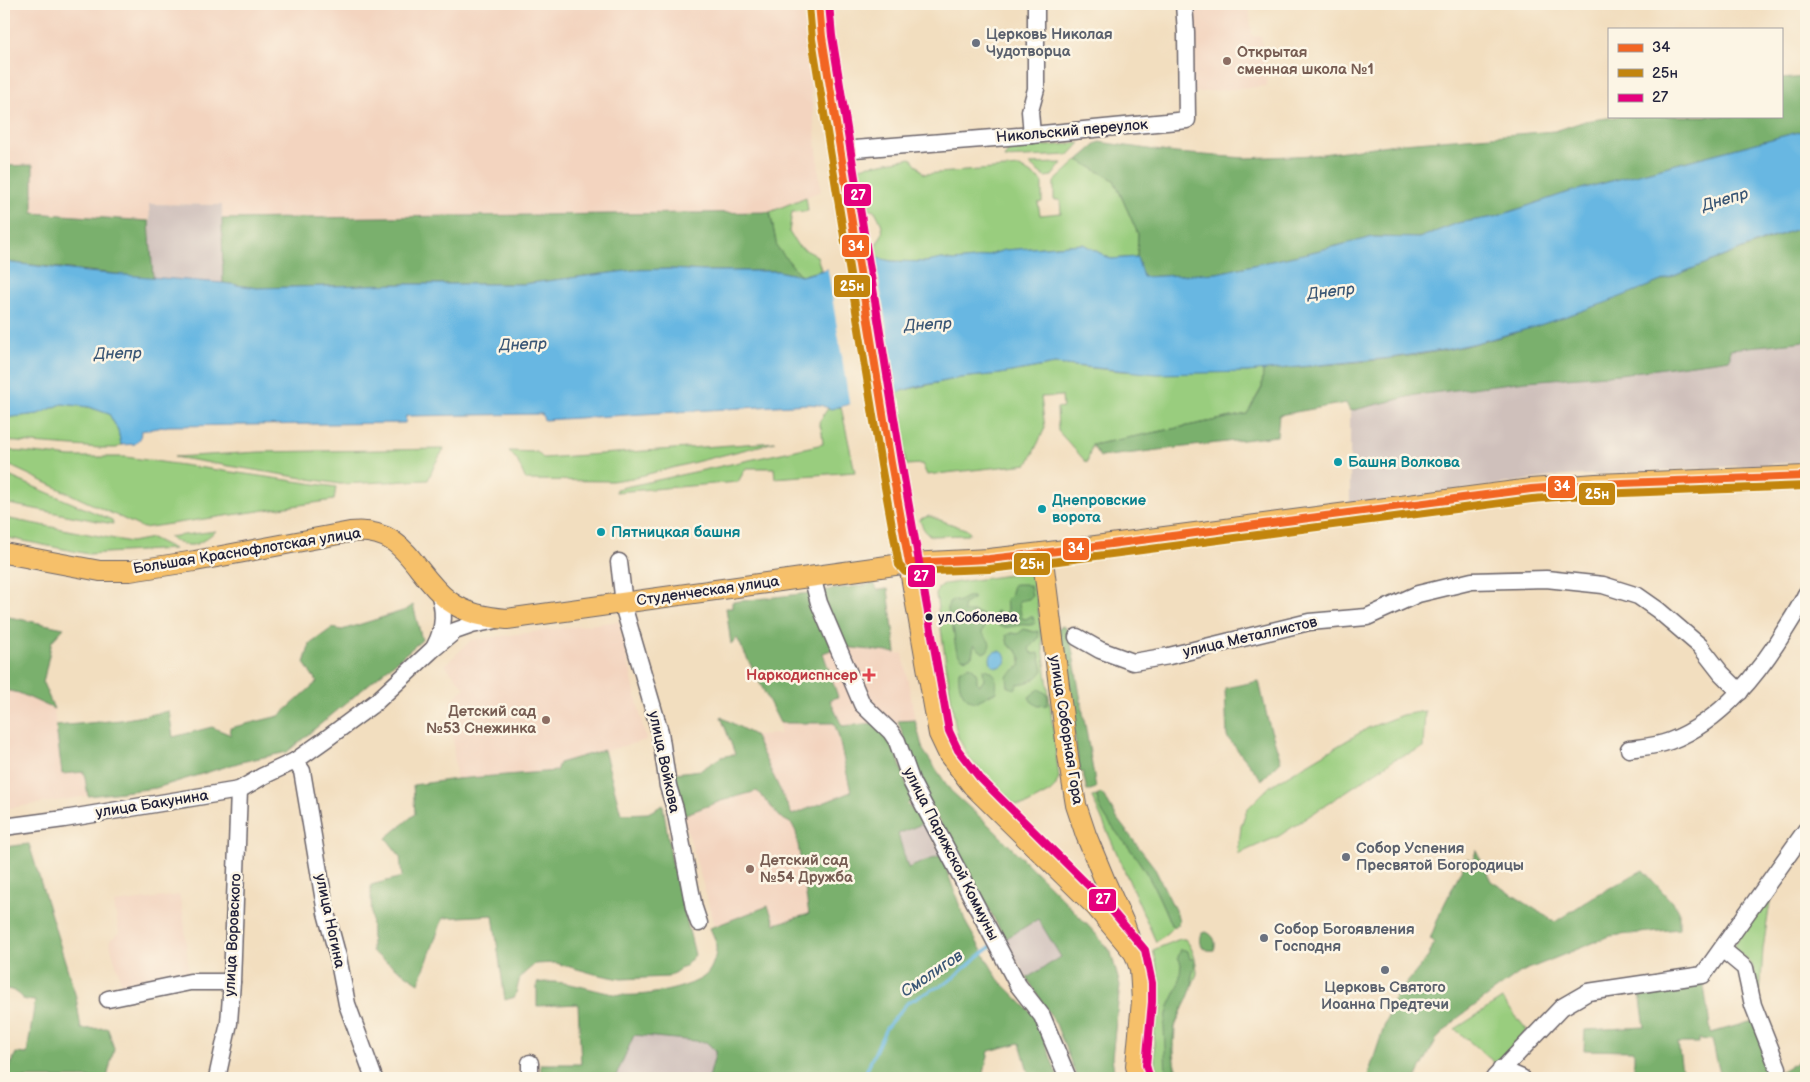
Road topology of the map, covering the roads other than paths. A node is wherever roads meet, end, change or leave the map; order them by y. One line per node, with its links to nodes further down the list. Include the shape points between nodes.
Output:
1 (819, 4): 5 (main road)
2 (1036, 4): 4 (street, via 1036,89 1030,111)
3 (1184, 4): 4 (street, Никольский переулок, via 1187,120)
4 (1032, 135): 5 (street, Никольский переулок)
5 (842, 150): 10 (main road)
6 (1806, 476): 8 (main road, Студенческая улица, via 1531,489)
7 (4, 553): 12 (main road, Большая Краснофлотская улица, via 100,571 130,571 362,531 375,532 397,543)
8 (1042, 554): 10 (main road, Студенческая улица); 26 (main road, улица Соборная Гора, via 1076,805)
9 (619, 562): 14 (street, улица Войкова)
10 (909, 562): 11 (main road, Студенческая улица); 26 (main road, via 937,724 949,755 972,785 1096,907)
11 (812, 576): 14 (main road, Студенческая улица); 33 (street, улица Парижской Коммуны, via 819,603 862,704 897,740 912,783 1014,977 1042,1016)
12 (438, 590): 15 (main road, Студенческая улица, via 448,600 473,614); 17 (street, Студенческая улица, via 444,614 439,638)
13 (1806, 594): 18 (street, via 1773,650)
14 (623, 603): 15 (main road, Студенческая улица); 24 (street, улица Войкова, via 660,732 668,786)
15 (507, 619): 17 (street, Студенческая улица, via 472,625 456,632)
16 (1077, 637): 18 (street, улица Металлистов, via 1133,662 1309,622 1367,617 1418,594 1472,581 1546,579 1603,585 1638,596 1700,646 1721,674)
17 (432, 650): 20 (street, Студенческая улица, via 376,702)
18 (1740, 692): 19 (street, via 1706,722 1678,737)
19 (1629, 749)
20 (295, 762): 21 (street, улица Бакунина); 32 (street, улица Ногина, via 302,772 326,912 347,1004)
21 (239, 790): 22 (street, улица Бакунина); 27 (street, улица Воровского)
22 (4, 827)
23 (1806, 830): 25 (street)
24 (699, 923)
25 (1722, 949): 29 (street, via 1745,968 1753,1005); 30 (street, via 1703,975 1588,992 1562,1007)
26 (1136, 955): 34 (main road, улица Соборная Гора, via 1142,983 1136,1066)
27 (232, 982): 28 (street, via 190,982); 31 (street, улица Воровского, via 228,1023)
28 (108, 999)
29 (1778, 1068)
30 (1497, 1074): 35 (street)
31 (216, 1078)
32 (374, 1078)
33 (1068, 1078)
34 (1139, 1078)
35 (1522, 1078)

